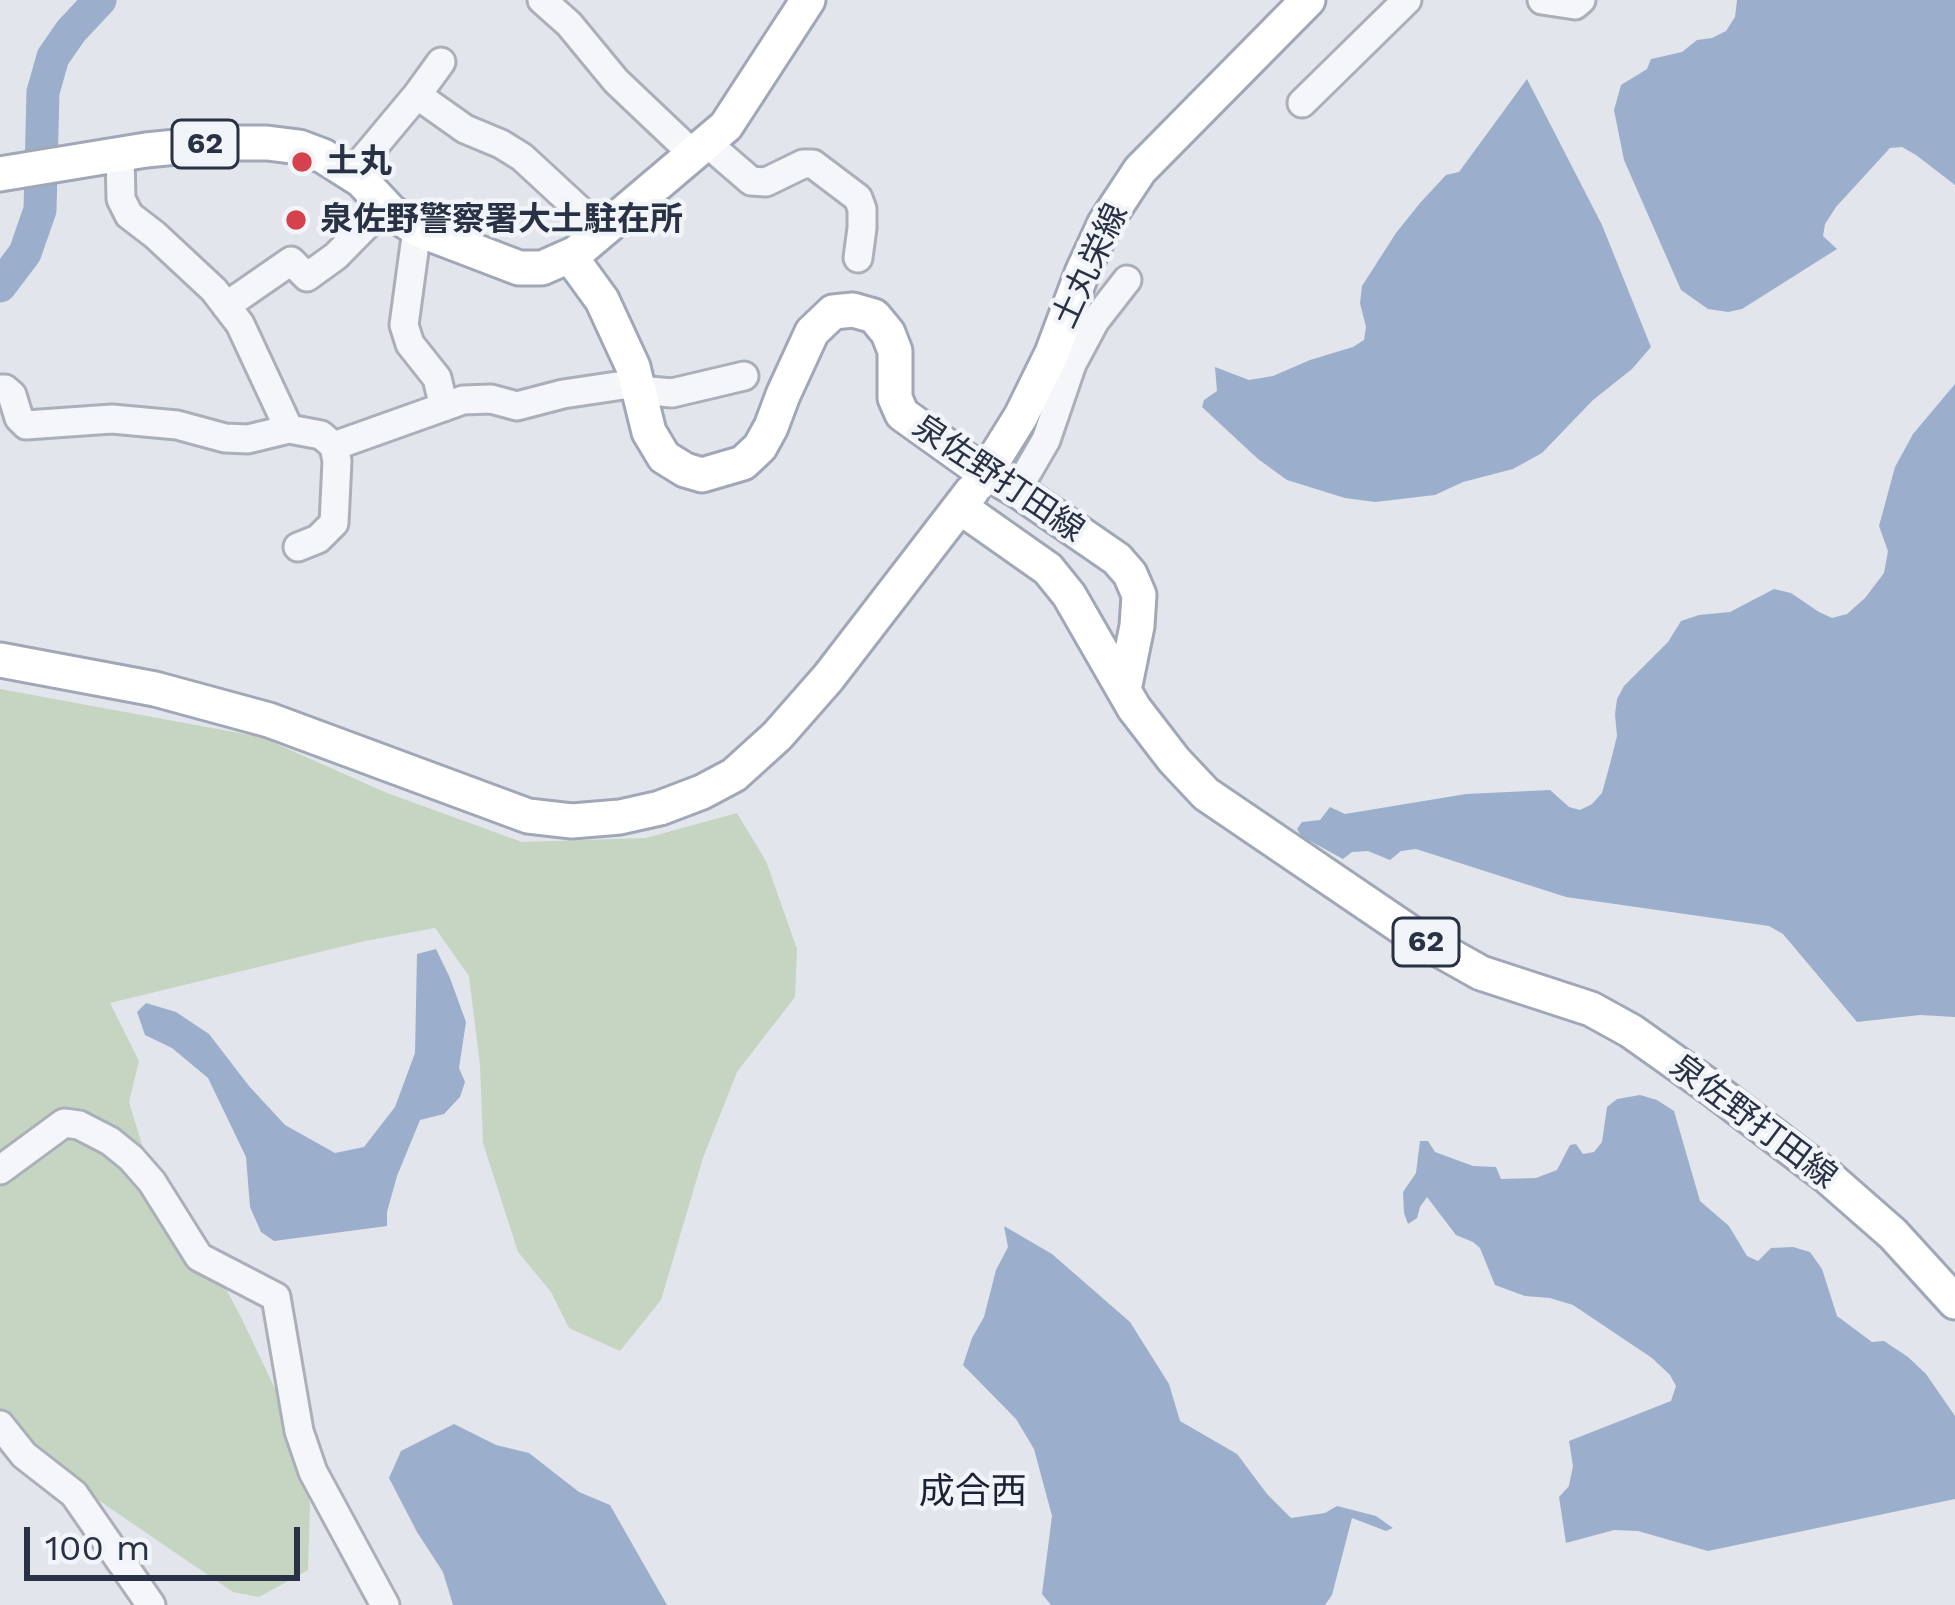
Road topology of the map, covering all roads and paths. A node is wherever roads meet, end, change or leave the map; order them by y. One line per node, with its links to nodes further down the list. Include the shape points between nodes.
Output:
1 (542, 0): 10 (street, via 616,81)
2 (808, 0): 10 (main road, via 726,126)
3 (1308, 0): 27 (main road, 土丸栄線, via 1140,170 1105,223 1021,416)
4 (1407, 0): 9 (street)
5 (1542, 0): 6 (street)
6 (1581, 0)
7 (441, 62): 8 (street)
8 (417, 95): 12 (street); 16 (street, via 522,157)
9 (1302, 103)
10 (700, 149): 16 (main road); 18 (street, via 751,181 813,164 858,198)
11 (104, 157): 12 (main road, 62, via 267,143 298,147); 13 (main road, 62); 20 (street, via 129,215)
12 (351, 173): 14 (main road, 62)
13 (0, 174)
14 (386, 206): 15 (main road, 62); 20 (street, via 307,277 291,261)
15 (417, 230): 17 (main road, 62, via 519,268); 24 (street, via 404,326 437,378)
16 (602, 231): 17 (main road)
17 (570, 256): 22 (main road, 泉佐野打田線, via 602,300)
18 (858, 258)
19 (1127, 280): 28 (street, via 1095,320 1046,440)
20 (226, 306): 25 (street)
21 (744, 376): 22 (street, via 672,393)
22 (638, 386): 24 (street, via 517,406 490,399); 28 (main road, 泉佐野打田線, via 664,457 702,475 743,463 771,427 812,332 833,312 853,310 874,316 888,333 902,414)
23 (0, 389): 25 (street, via 12,395 26,425 112,419 248,439)
24 (444, 407): 26 (street)
25 (289, 429): 26 (street)
26 (334, 446): 29 (street, via 334,523)
27 (977, 484): 30 (main road, 泉佐野打田線, via 777,736 702,792 620,817 528,816 269,720); 31 (main road, 泉佐野打田線 / 62, via 1070,595)
28 (1016, 490): 31 (main road, 泉佐野打田線, via 1130,574 1138,626)
29 (298, 548)
30 (0, 660)
31 (1124, 690): 33 (main road, 泉佐野打田線 / 62, via 1206,794 1431,946 1631,1031 1858,1202)
32 (0, 1170): 36 (street, via 64,1123 80,1125 131,1158 199,1257 276,1297 306,1451)
33 (1955, 1302)
34 (0, 1425): 35 (street, via 74,1494)
35 (151, 1605)
36 (386, 1605)

